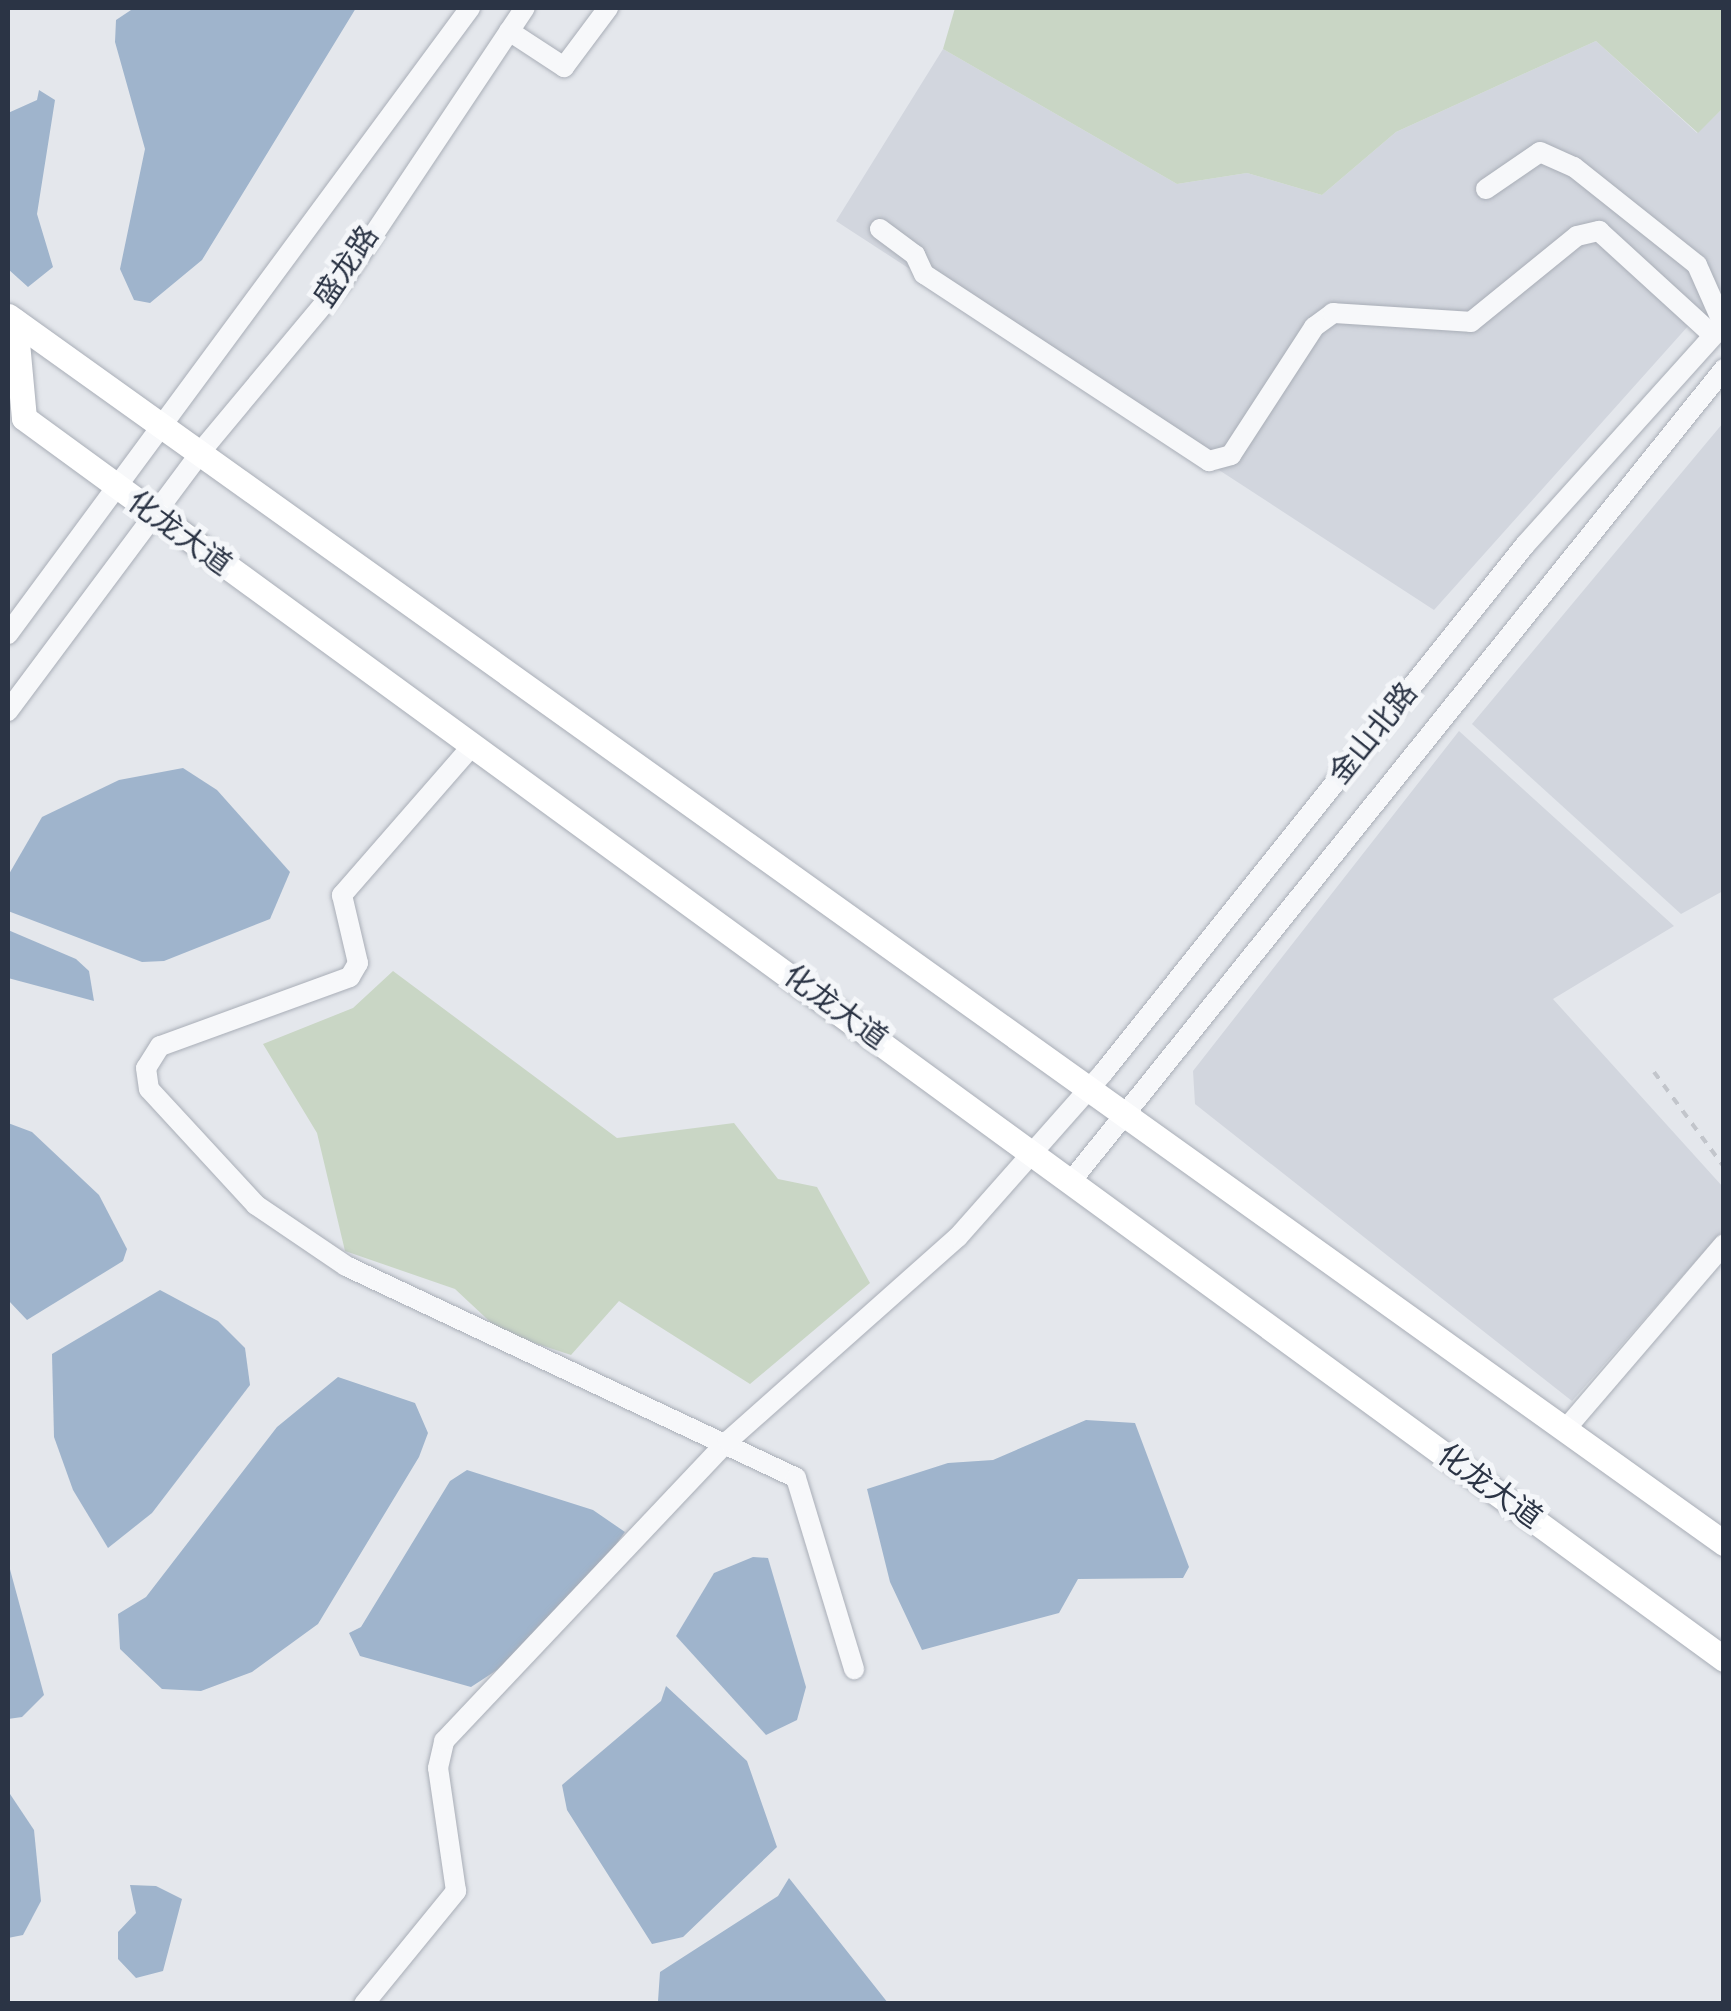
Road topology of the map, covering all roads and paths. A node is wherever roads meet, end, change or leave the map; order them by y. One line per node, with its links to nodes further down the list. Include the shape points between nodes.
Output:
1 (608, 8): 3 (street, via 564,67)
2 (458, 13): 10 (street, 盛龙路)
3 (514, 16): 11 (street, 盛龙路, via 342,282)
4 (1486, 189): 7 (street, via 1540,152 1574,167 1697,265)
5 (880, 229): 7 (street, via 915,256 924,274 1209,460 1231,455 1314,327 1332,313 1471,322 1577,236 1599,232)
6 (11, 318): 9 (main road, 化龙大道); 10 (main road, 化龙大道)
7 (1721, 328): 18 (street, 金山北路, via 1525,546)
8 (1724, 369): 19 (street, 金山北路)
9 (14, 374): 12 (main road, 化龙大道, via 24,418)
10 (164, 422): 11 (main road, 化龙大道); 12 (street, 盛龙路)
11 (203, 448): 13 (street, 盛龙路); 18 (main road, 化龙大道)
12 (114, 488): 13 (main road, 化龙大道); 14 (street, 盛龙路)
13 (153, 515): 15 (street, 盛龙路); 16 (main road, 化龙大道)
14 (8, 634)
15 (8, 710)
16 (472, 746): 20 (main road, 化龙大道); 25 (street, via 342,895 358,963 350,977 318,995 160,1046 146,1068 149,1088 256,1205 346,1266 660,1420)
17 (1654, 1072): 21 (path)
18 (1084, 1091): 19 (main road, 化龙大道); 20 (street, 金山北路)
19 (1126, 1121): 22 (street, 金山北路); 24 (main road, 化龙大道)
20 (1034, 1152): 22 (main road, 化龙大道); 25 (street, 金山北路, via 958,1238)
21 (1724, 1167)
22 (1072, 1180): 27 (main road, 化龙大道)
23 (1724, 1244): 24 (street)
24 (1564, 1431): 26 (main road, 化龙大道)
25 (728, 1441): 28 (street, via 796,1478); 29 (street, 金山北路, via 444,1740 438,1768 456,1891)
26 (1724, 1543)
27 (1724, 1659)
28 (854, 1669)
29 (364, 2004)

